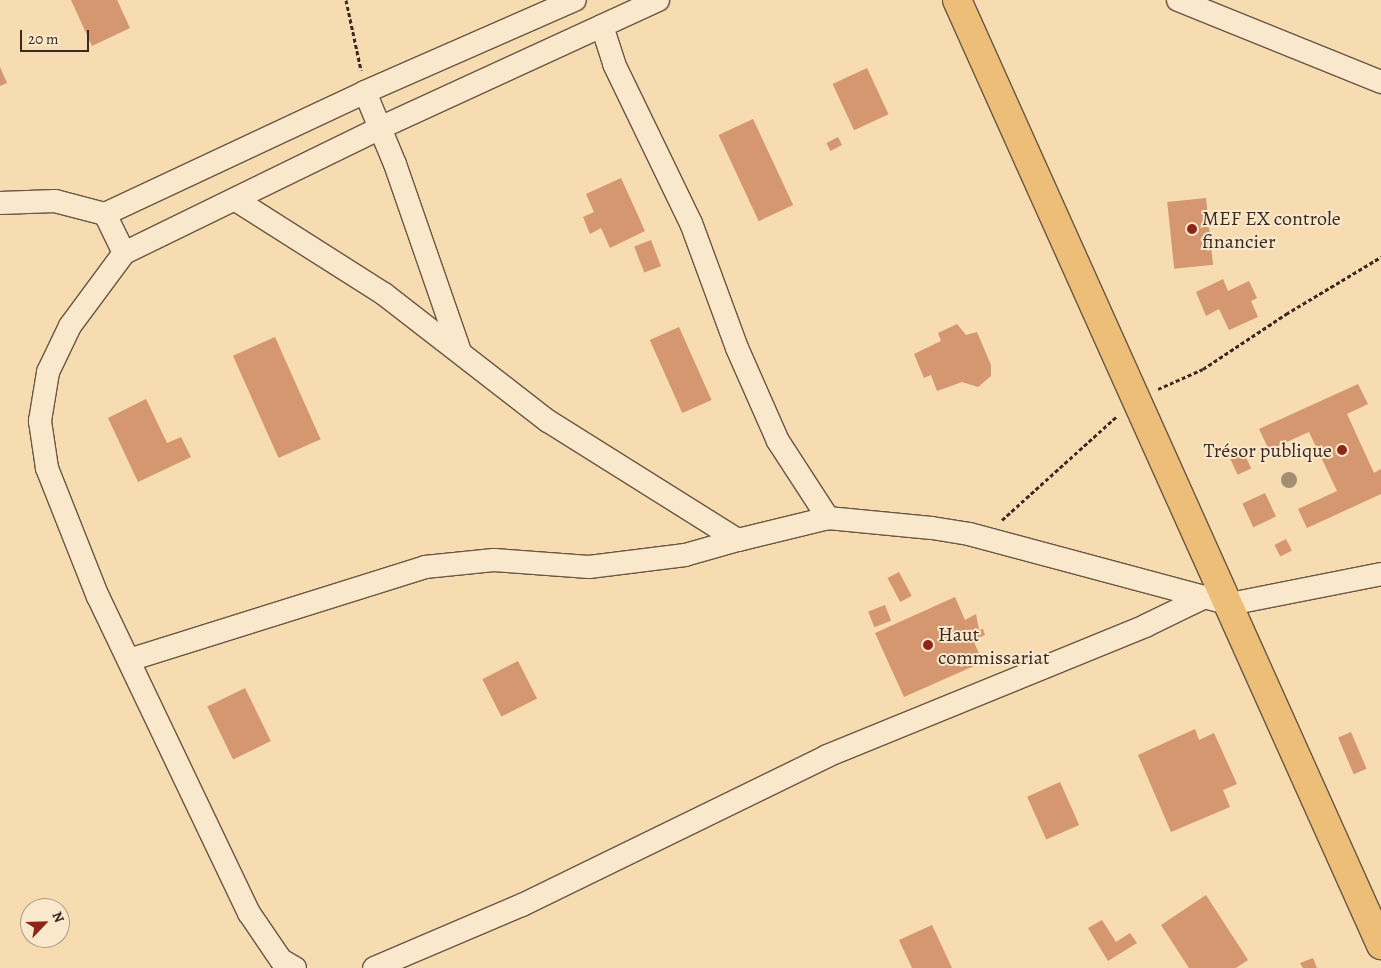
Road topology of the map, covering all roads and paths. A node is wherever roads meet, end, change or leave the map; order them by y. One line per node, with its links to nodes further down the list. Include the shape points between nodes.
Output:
1 (346, 0): 8 (path)
2 (575, 0): 8 (street)
3 (658, 0): 6 (street)
4 (957, 0): 16 (main road)
5 (1178, 0): 7 (street)
6 (602, 26): 9 (street); 17 (street, via 614,64 691,223 737,348 778,441)
7 (1381, 82)
8 (365, 92): 9 (street); 12 (street)
9 (380, 128): 10 (street); 15 (street)
10 (236, 200): 13 (street); 15 (street, via 384,294)
11 (0, 203): 12 (street, via 55,200)
12 (105, 214): 13 (street)
13 (124, 253): 22 (street, via 70,326 48,372 40,421 47,468 98,597)
14 (1381, 257): 16 (path, via 1203,369)
15 (459, 349): 19 (street, via 548,421)
16 (1136, 399): 18 (path, via 1008,517); 21 (main road)
17 (828, 518): 18 (street); 19 (street)
18 (969, 534): 21 (street)
19 (738, 540): 22 (street, via 685,555 589,567 494,560 425,567)
20 (1381, 574): 21 (street)
21 (1218, 601): 23 (main road); 25 (street, via 1145,626 827,756 522,905)
22 (129, 660): 24 (street, via 249,913 281,960)
23 (1381, 945)
24 (295, 968)
25 (374, 968)

